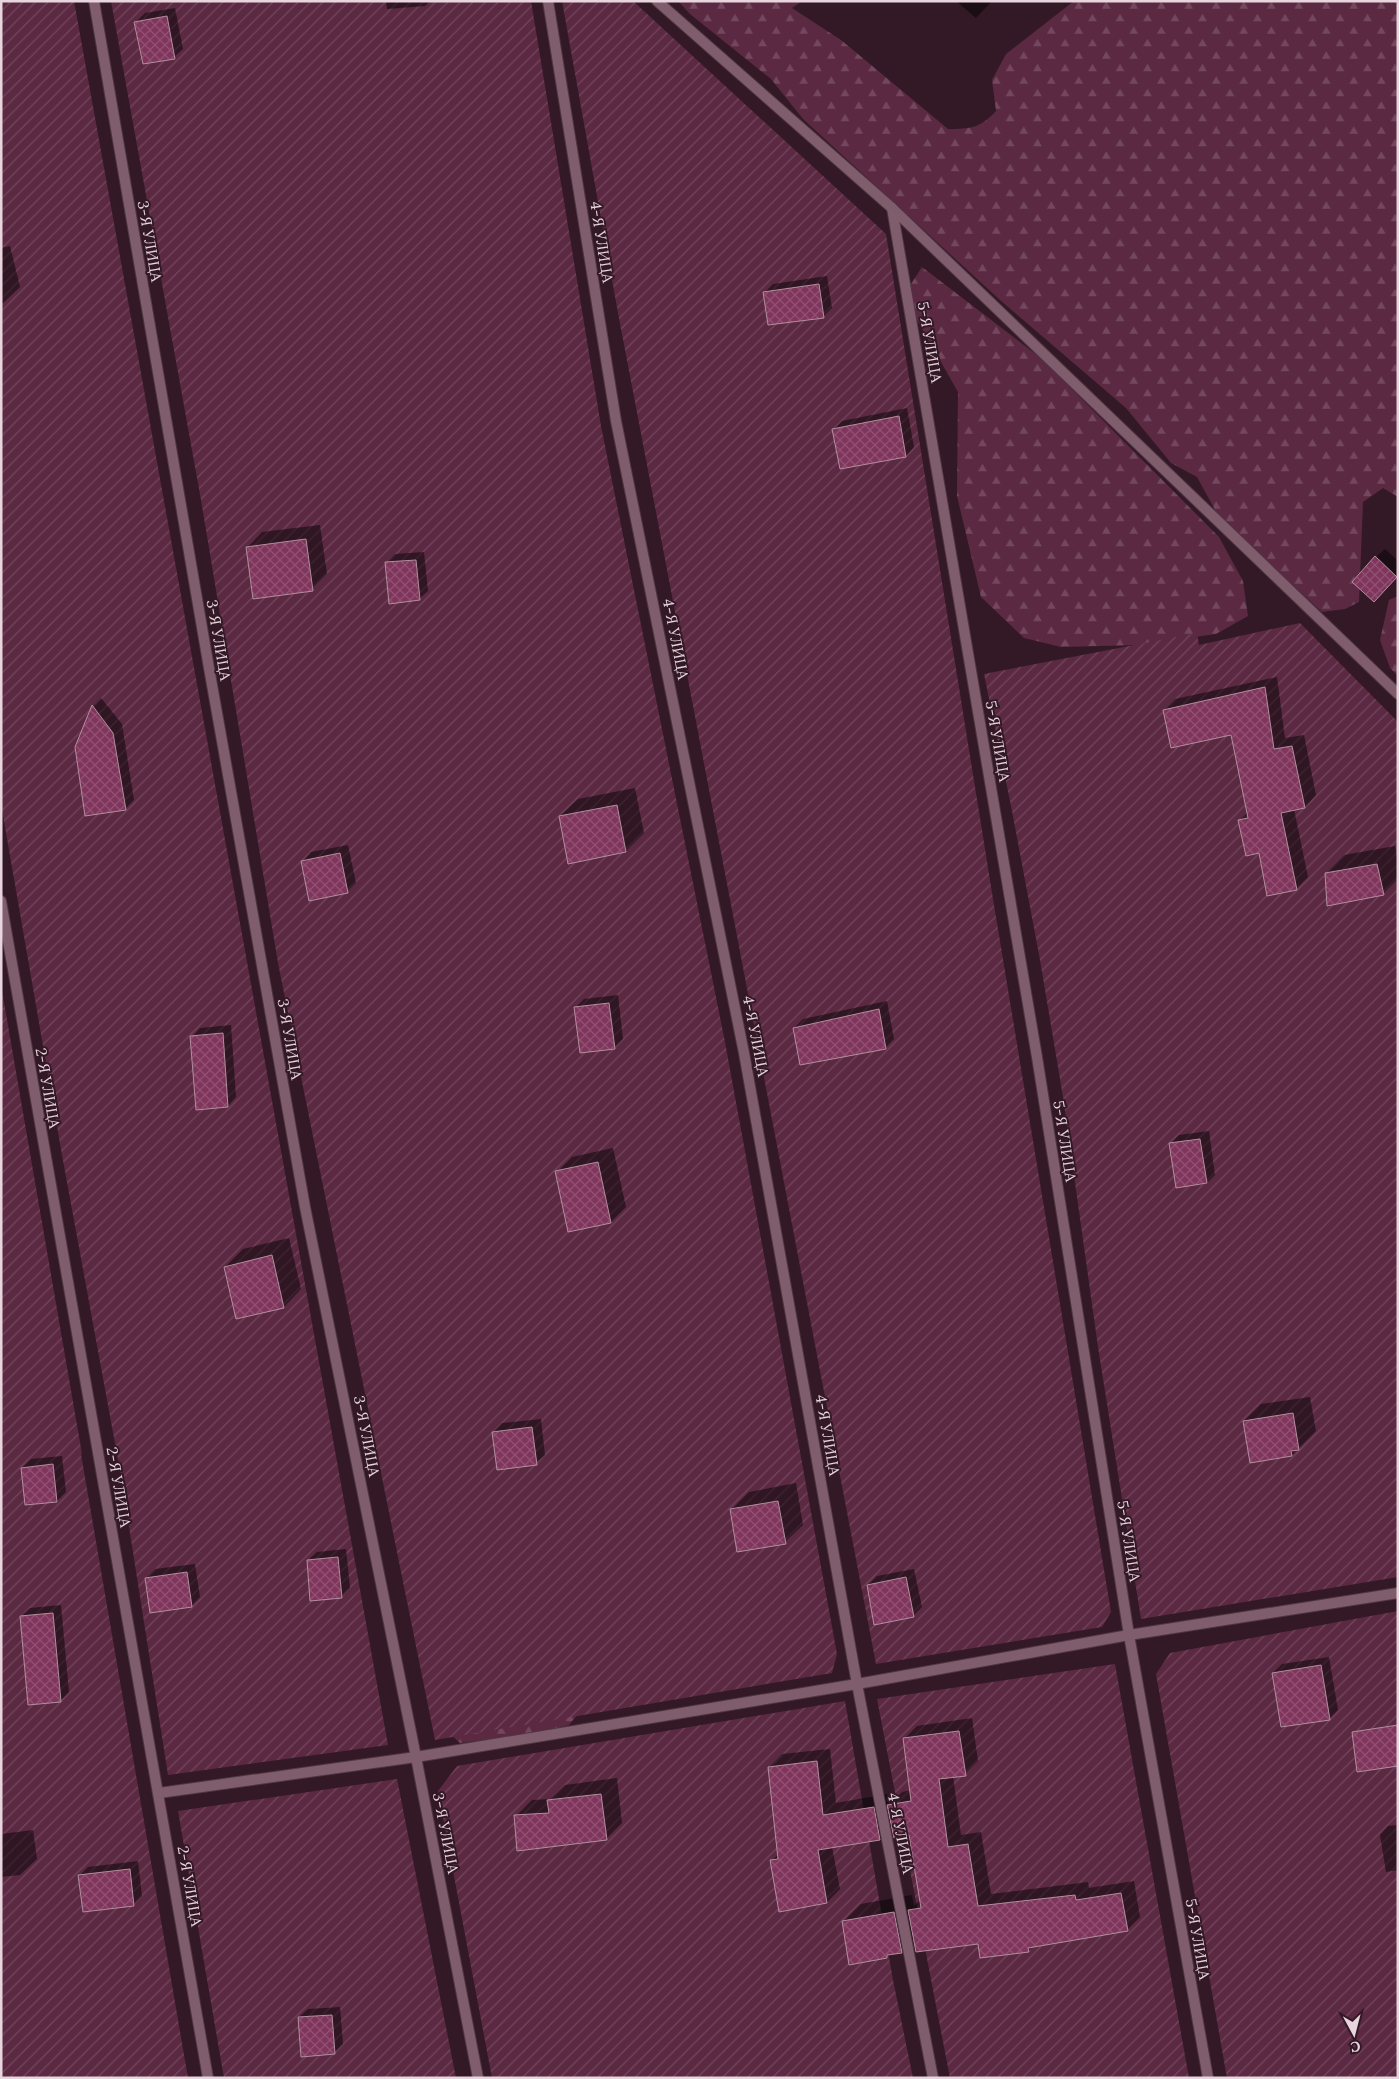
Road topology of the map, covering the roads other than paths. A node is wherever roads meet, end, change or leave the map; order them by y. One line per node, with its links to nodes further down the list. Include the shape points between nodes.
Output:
1 (94, 1): 10 (lane, 3-Я УЛИЦА, via 305,1207)
2 (548, 1): 9 (lane, 4-Я УЛИЦА, via 616,421 744,1053)
3 (657, 1): 4 (lane)
4 (892, 208): 5 (lane); 8 (lane, 5-Я УЛИЦА, via 1037,1057)
5 (1398, 694)
6 (1, 901): 11 (lane, 2-Я УЛИЦА)
7 (1398, 1593): 8 (lane)
8 (1129, 1635): 9 (lane); 15 (lane, 5-Я УЛИЦА)
9 (857, 1684): 10 (lane); 14 (lane, 4-Я УЛИЦА)
10 (416, 1757): 11 (lane); 13 (lane, 3-Я УЛИЦА)
11 (159, 1793): 12 (lane, 2-Я УЛИЦА)
12 (208, 2078)
13 (478, 2078)
14 (932, 2078)
15 (1208, 2078)

